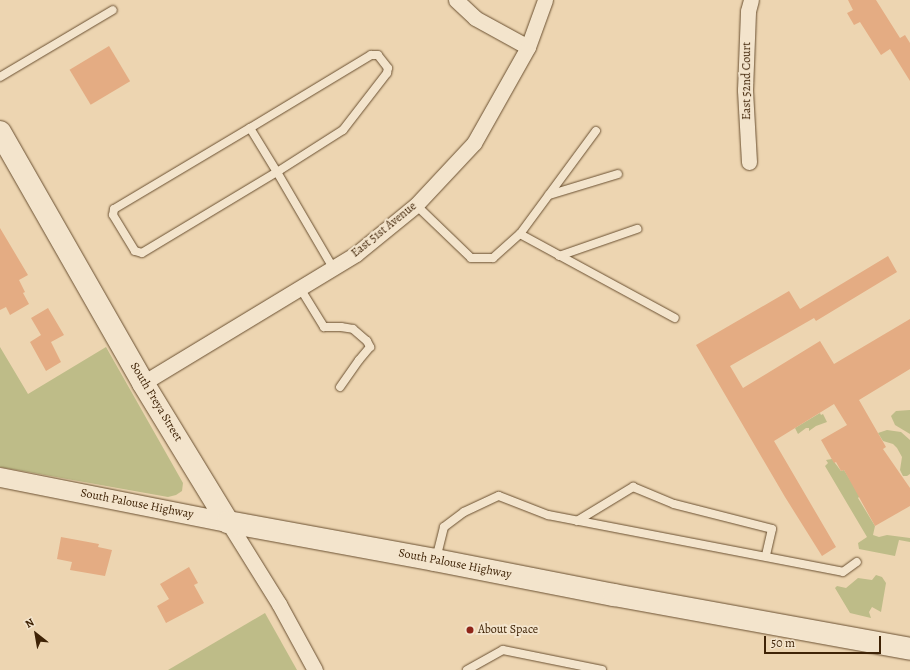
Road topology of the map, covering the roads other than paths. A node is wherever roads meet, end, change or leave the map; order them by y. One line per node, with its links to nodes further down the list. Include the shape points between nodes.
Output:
1 (456, 0): 5 (street, via 475,18)
2 (545, 0): 5 (street, East 51st Avenue)
3 (751, 0): 10 (street, East 52nd Court, via 748,11 745,90)
4 (112, 10): 6 (lane)
5 (528, 47): 14 (street, East 51st Avenue, via 474,143)
6 (0, 77)
7 (250, 128): 11 (lane); 11 (lane, via 370,55 378,55 388,68 387,73 343,130); 11 (lane, via 114,209 113,215 135,251 142,253)
8 (596, 130): 13 (lane)
9 (0, 132): 21 (main road, South Freya Street)
10 (749, 162)
11 (276, 172): 18 (lane)
12 (618, 174): 13 (lane)
13 (549, 195): 16 (lane)
14 (416, 205): 16 (lane, via 471,258 493,258); 18 (street, East 51st Avenue, via 356,254)
15 (637, 229): 17 (lane)
16 (520, 234): 17 (lane)
17 (559, 256): 20 (lane)
18 (333, 268): 19 (street, East 51st Avenue)
19 (300, 288): 21 (street, East 51st Avenue); 22 (lane, via 324,327 353,329 370,347)
20 (675, 318)
21 (143, 383): 25 (main road, South Freya Street)
22 (340, 387)
23 (0, 477): 25 (street, South Palouse Highway)
24 (578, 521): 26 (lane); 26 (lane, via 633,487 674,504 772,529); 27 (lane, via 548,515 499,496 464,512 444,527)
25 (228, 522): 27 (main road, South Palouse Highway); 30 (street, South Freya Street, via 279,604)
26 (766, 556): 28 (lane, via 843,572)
27 (435, 560): 29 (main road, South Palouse Highway)
28 (857, 562)
29 (910, 649)
30 (315, 670)
31 (467, 670): 32 (lane, via 503,650)
32 (602, 670)

